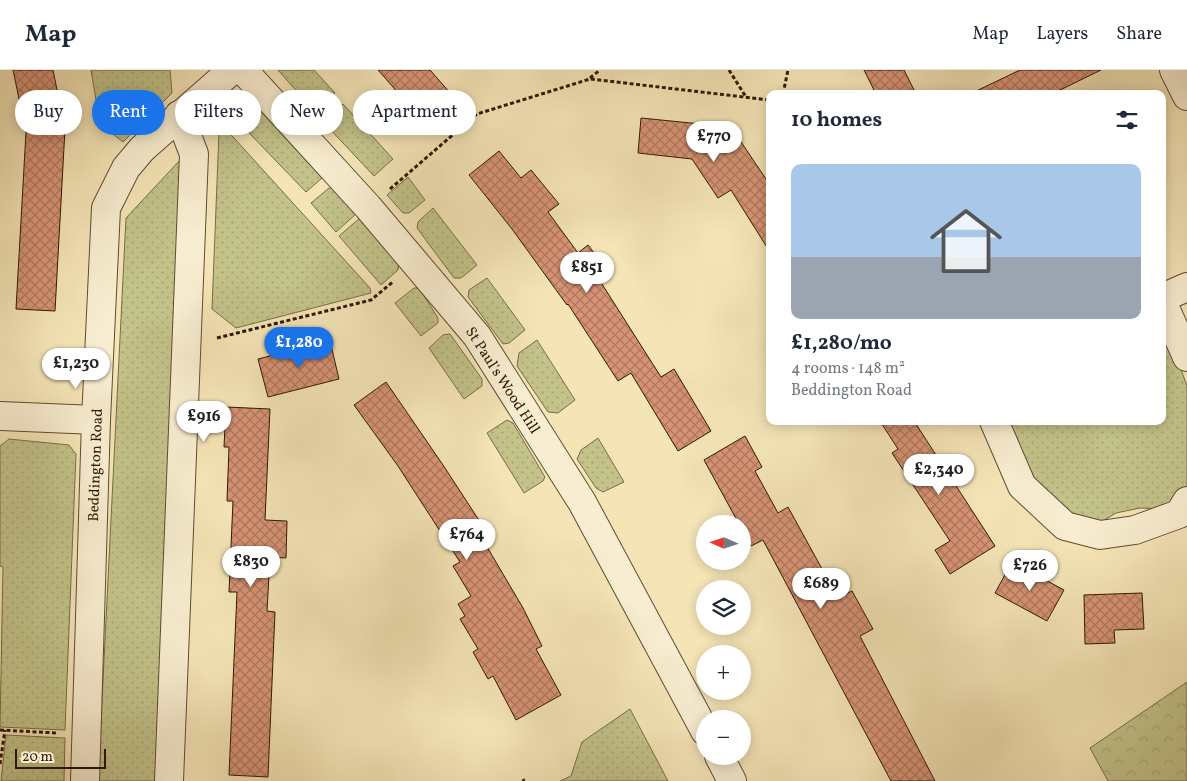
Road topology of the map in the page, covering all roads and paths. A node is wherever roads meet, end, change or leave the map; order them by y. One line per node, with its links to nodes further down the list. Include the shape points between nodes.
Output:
1 (232, 70): 8 (street, Beddington Road)
2 (243, 70): 15 (street, St Paul's Wood Hill)
3 (600, 70): 7 (path)
4 (729, 70): 11 (path)
5 (788, 70): 9 (path)
6 (1174, 70): 10 (street)
7 (590, 79): 11 (path); 15 (path, via 477,114)
8 (208, 90)
9 (784, 90)
10 (1187, 96)
11 (746, 97): 12 (path)
12 (766, 100)
13 (175, 118): 23 (street, Beddington Road, via 126,168 106,208)
14 (186, 135): 20 (street, via 194,154)
15 (368, 207): 16 (street, St Paul's Wood Hill)
16 (416, 262): 20 (path, via 371,300); 26 (street, St Paul's Wood Hill, via 477,336 582,502)
17 (1187, 287): 18 (street)
18 (1166, 297)
19 (1166, 308): 21 (street)
20 (187, 346): 32 (street)
21 (1187, 357)
22 (0, 416): 23 (street)
23 (96, 420): 28 (street, Beddington Road)
24 (996, 425): 25 (street, via 1022,486 1065,526 1100,535 1135,530 1179,514)
25 (1187, 501)
26 (696, 714)
27 (2, 730): 28 (path); 29 (path)
28 (87, 735): 31 (street, Beddington Road)
29 (0, 764)
30 (724, 765): 33 (street)
31 (85, 781)
32 (169, 781)
33 (732, 781)

